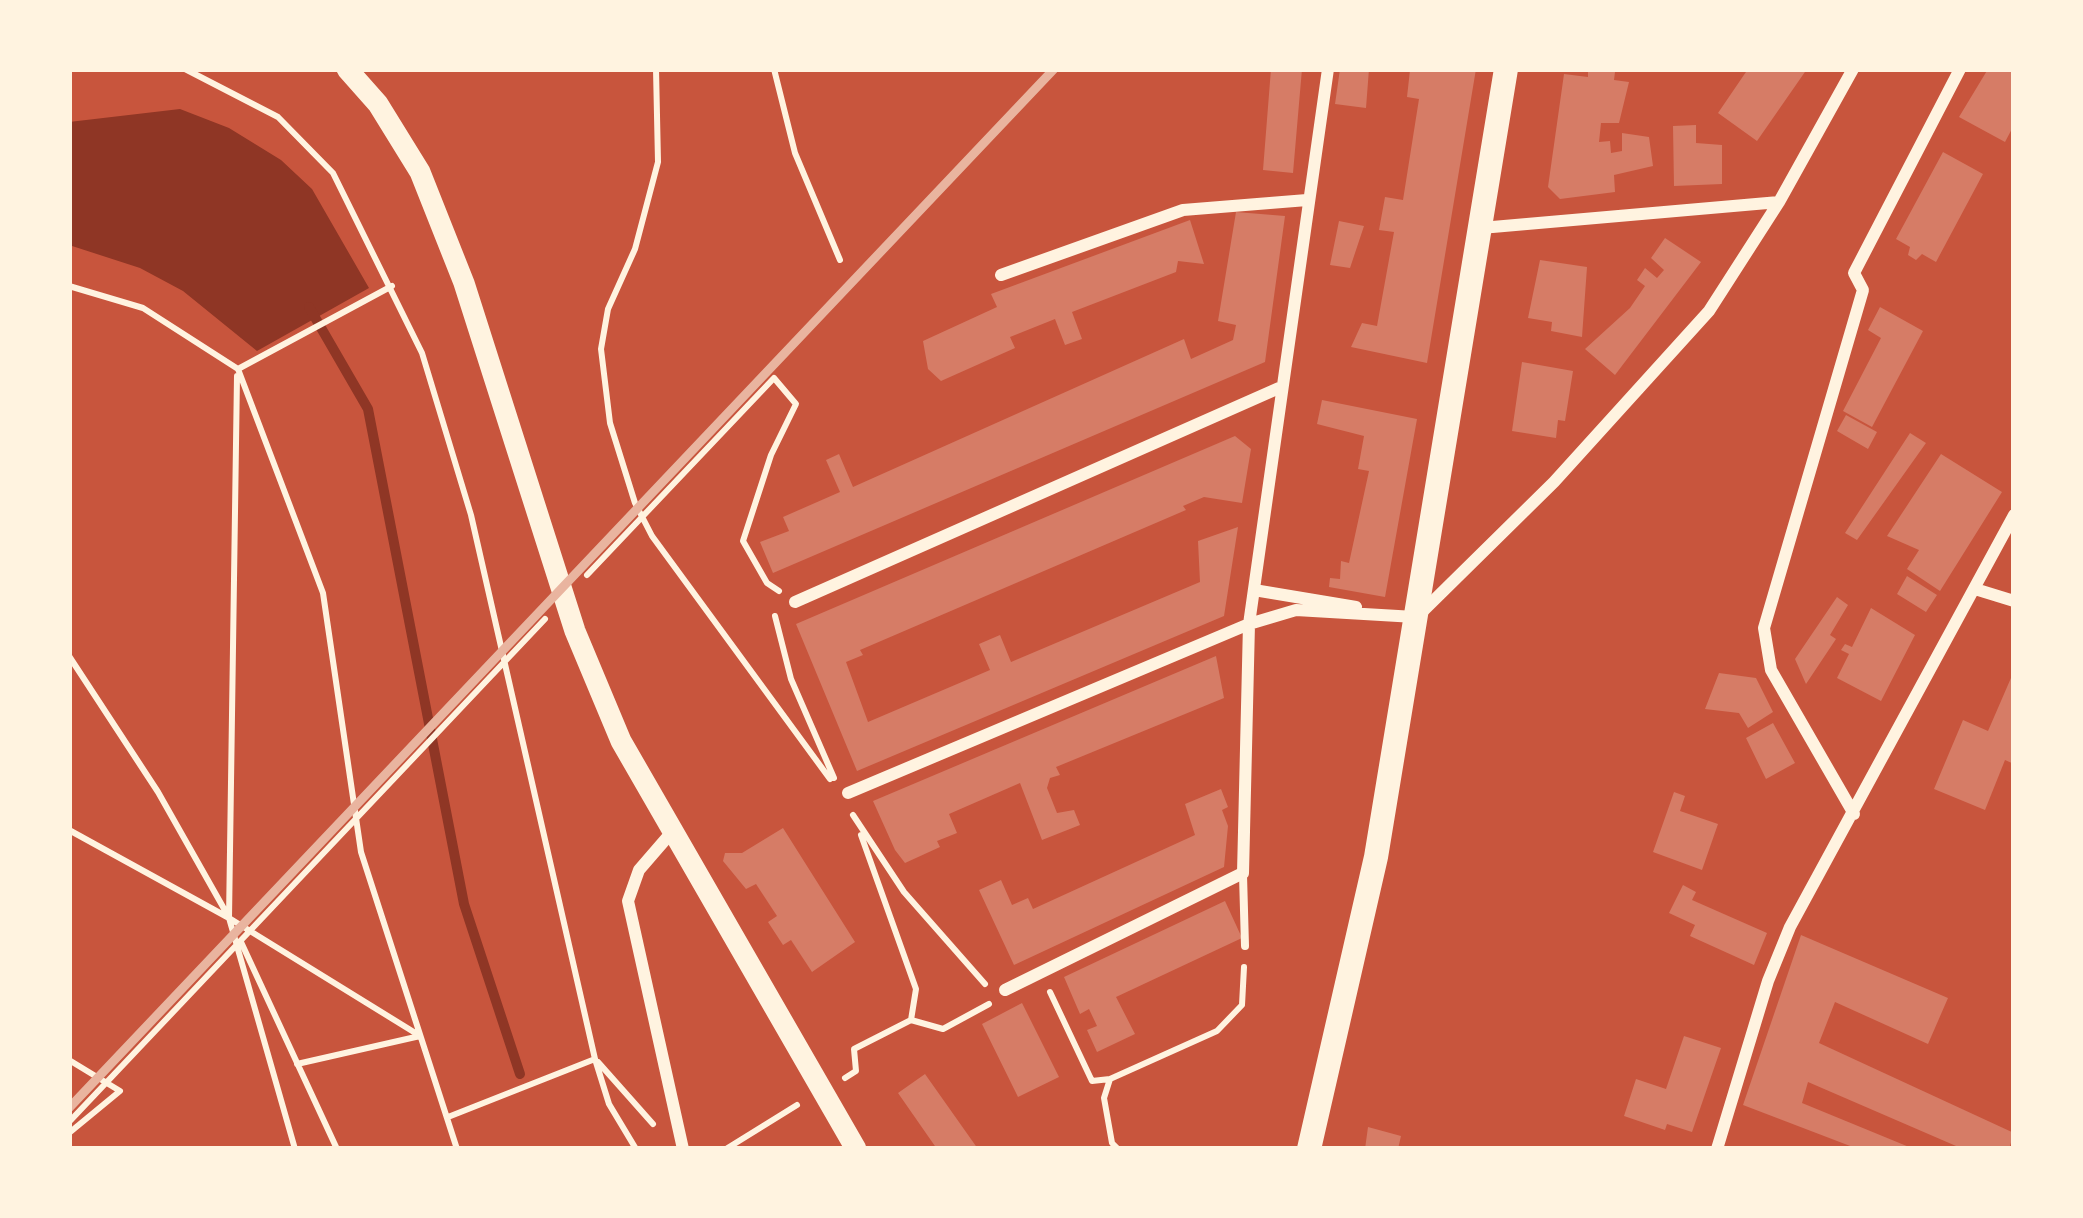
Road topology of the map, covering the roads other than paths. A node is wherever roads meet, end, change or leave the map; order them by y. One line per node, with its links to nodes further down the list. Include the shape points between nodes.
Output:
1 (347, 69): 20 (main road, via 419,172 464,283 580,644)
2 (1328, 69): 6 (street)
3 (1506, 69): 8 (main road)
4 (1853, 69): 7 (street)
5 (1960, 69): 19 (street, via 1854,273 1863,290 1764,628 1771,670)
6 (1307, 200): 9 (street, via 1183,210); 10 (street)
7 (1779, 202): 8 (street); 16 (street, via 1709,311)
8 (1481, 229): 16 (main road)
9 (1001, 275)
10 (1280, 388): 13 (street); 15 (street)
11 (2014, 515): 12 (street)
12 (1975, 589): 14 (street); 19 (street)
13 (1254, 590): 16 (street); 17 (street)
14 (2014, 601)
15 (795, 602)
16 (1417, 617): 17 (street, via 1296,610); 26 (main road, via 1376,857)
17 (1249, 624): 18 (street); 21 (street)
18 (845, 794)
19 (1854, 814): 27 (street, via 1790,927)
20 (670, 833): 24 (street, via 639,870 628,901); 25 (main road)
21 (1243, 873): 22 (lane); 23 (street)
22 (1245, 946)
23 (1005, 990)
24 (683, 1149)
25 (856, 1149)
26 (1309, 1149)
27 (1717, 1149)

